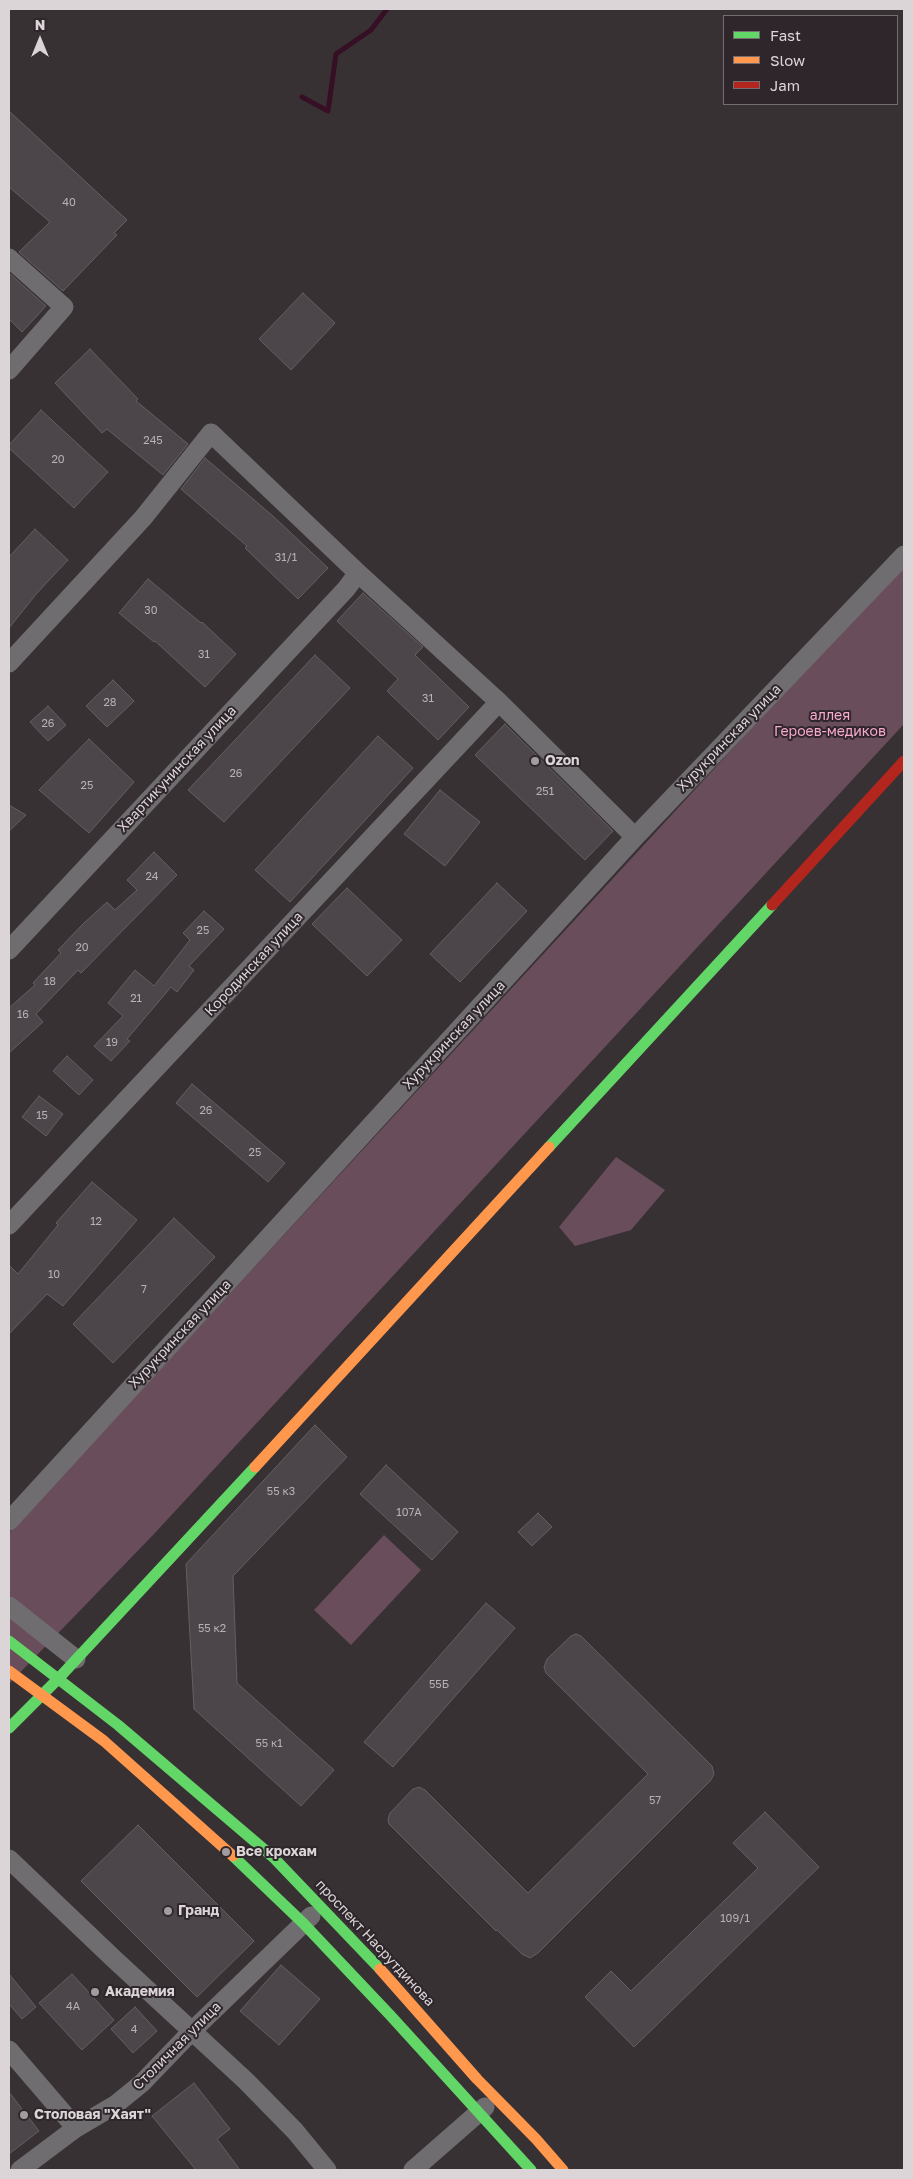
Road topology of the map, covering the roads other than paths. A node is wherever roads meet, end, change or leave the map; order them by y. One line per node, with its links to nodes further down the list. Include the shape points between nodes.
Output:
1 (9, 258): 2 (street, via 64,307)
2 (9, 370)
3 (904, 555): 8 (street, Хурукринская улица)
4 (358, 573): 5 (street, via 211,433 143,518); 6 (street); 9 (street, Хвартикунинская улица)
5 (9, 663)
6 (499, 702): 8 (street); 10 (street, Кородинская улица)
7 (904, 761): 14 (main road)
8 (635, 837): 11 (street, Хурукринская улица)
9 (9, 950)
10 (9, 1225)
11 (9, 1521)
12 (9, 1606): 14 (street)
13 (9, 1641): 16 (main road, проспект Насрутдинова)
14 (76, 1659): 16 (main road)
15 (9, 1671): 17 (main road)
16 (58, 1679): 17 (main road); 20 (main road, проспект Насрутдинова, via 118,1725 273,1857)
17 (40, 1696): 18 (main road); 21 (main road, via 104,1741)
18 (9, 1728)
19 (9, 1859): 22 (street)
20 (322, 1907): 21 (street, Столичная улица); 24 (main road, проспект Насрутдинова)
21 (303, 1923): 22 (street, Столичная улица); 25 (main road)
22 (192, 2031): 26 (street, Столичная улица, via 142,2083 115,2105); 28 (street, via 295,2131)
23 (9, 2050): 26 (street)
24 (494, 2097): 25 (street); 31 (main road, проспект Насрутдинова)
25 (478, 2114): 29 (street); 30 (main road)
26 (76, 2128): 27 (street, Столичная улица)
27 (20, 2170)
28 (327, 2170)
29 (413, 2170)
30 (531, 2170)
31 (563, 2170)

